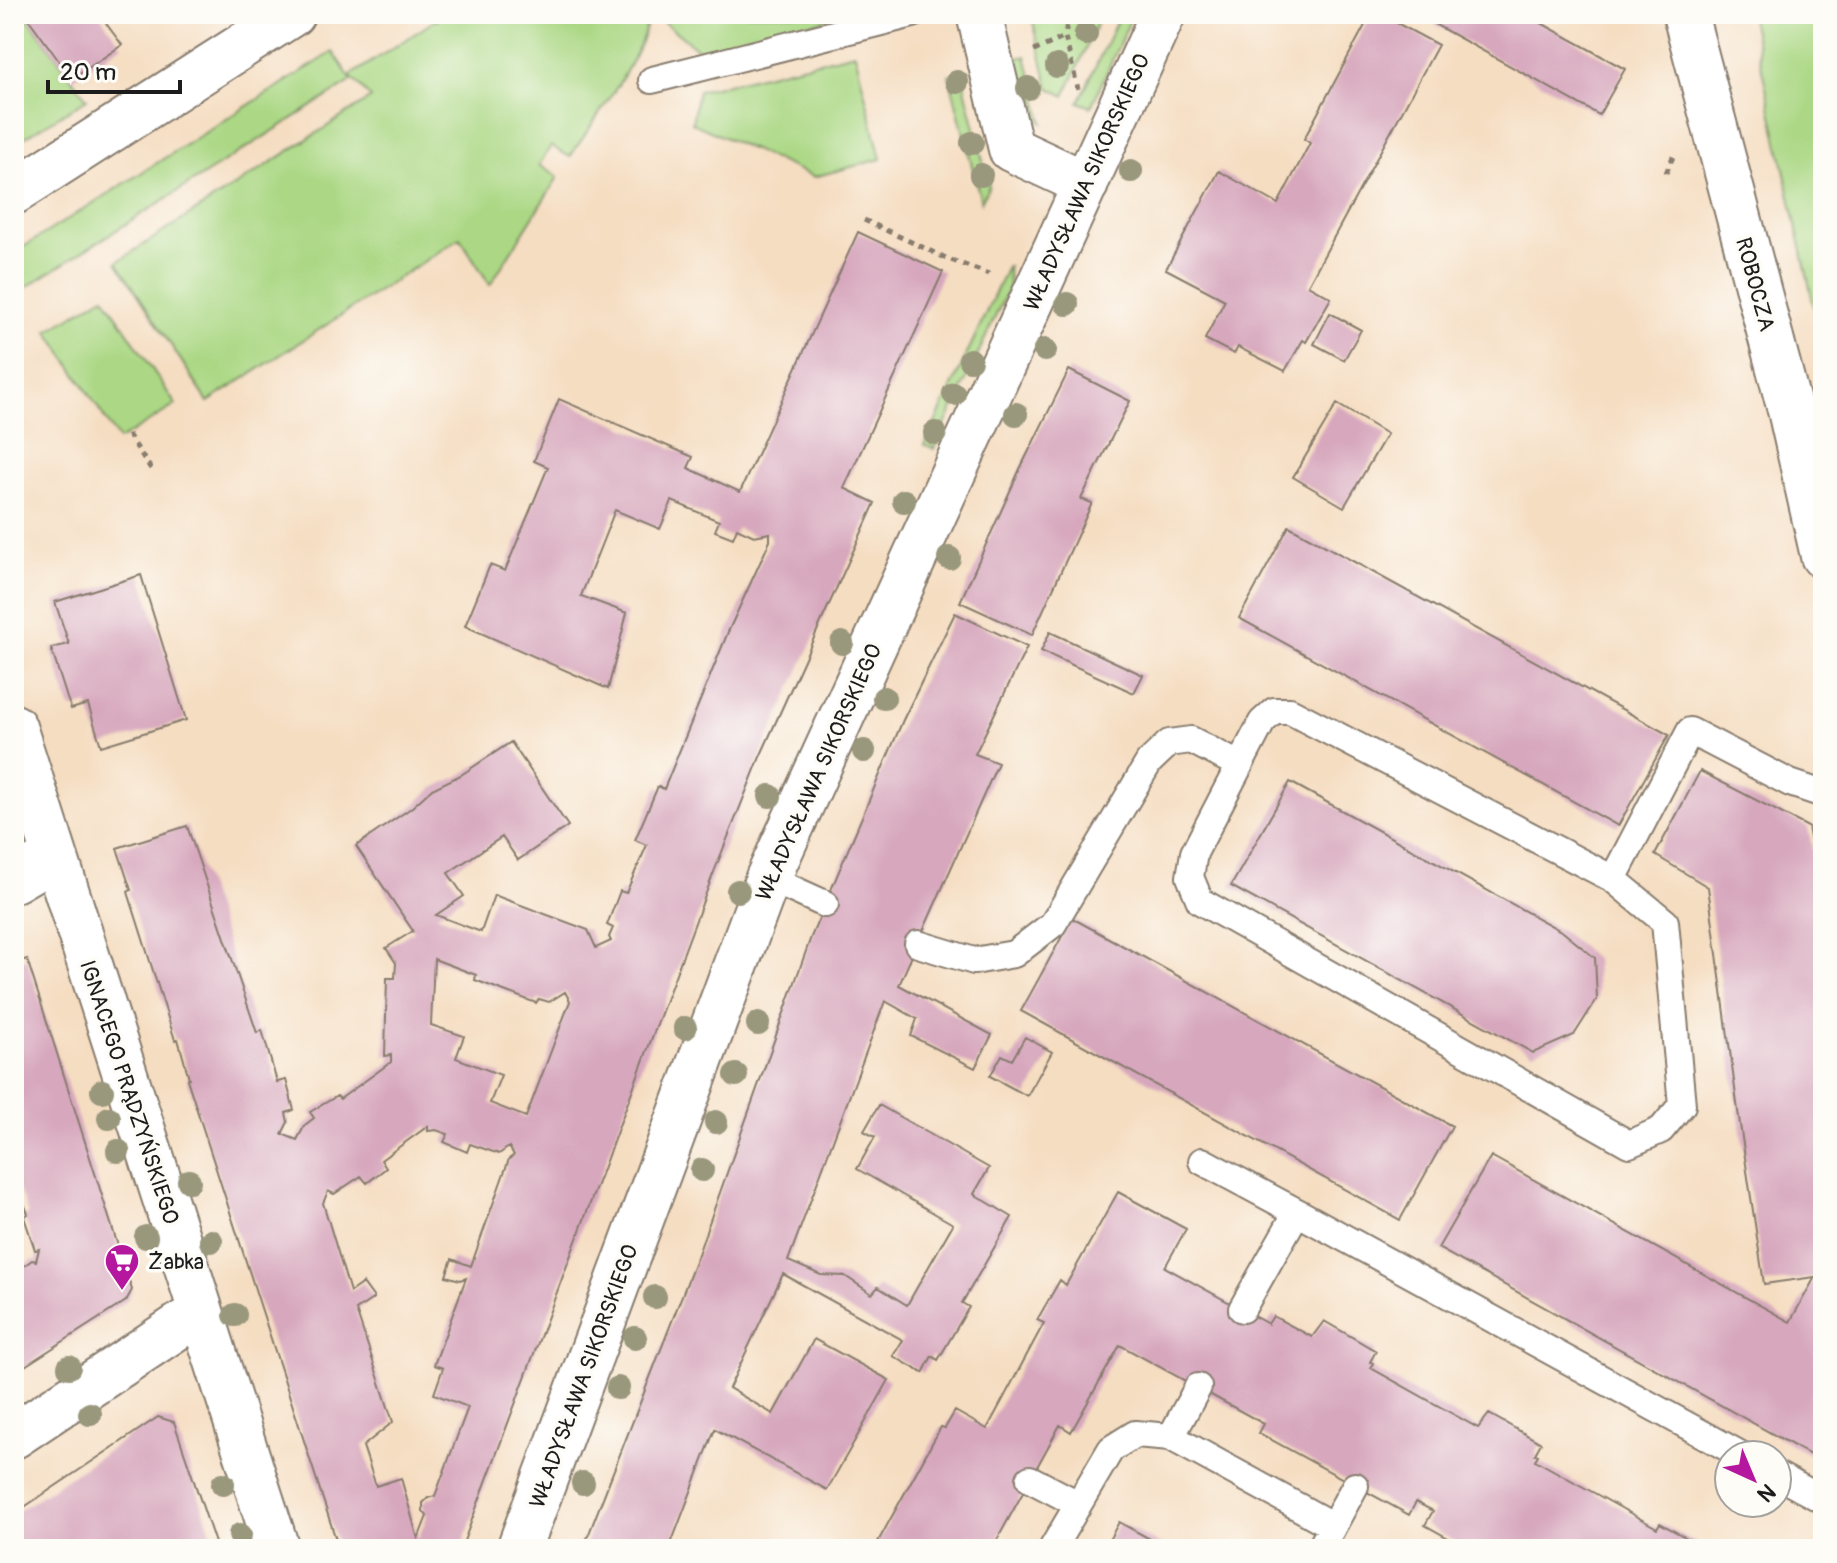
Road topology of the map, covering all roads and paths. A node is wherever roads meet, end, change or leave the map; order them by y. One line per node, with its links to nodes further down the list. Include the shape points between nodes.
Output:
1 (292, 14): 12 (street)
2 (913, 14): 9 (lane)
3 (979, 14): 11 (street, via 1011,149)
4 (1068, 14): 7 (path)
5 (1163, 14): 11 (street, WŁADYSŁAWA SIKORSKIEGO)
6 (1685, 14): 17 (street, ROBOCZA, via 1790,410)
7 (1065, 37): 8 (path); 10 (path)
8 (1034, 51)
9 (652, 80)
10 (1078, 90)
11 (1086, 184): 22 (street, WŁADYSŁAWA SIKORSKIEGO)
12 (14, 192)
13 (864, 220): 14 (path)
14 (989, 274)
15 (128, 434): 16 (path)
16 (151, 469)
17 (1823, 556)
18 (14, 727): 21 (street, IGNACEGO PRĄDZYŃSKIEGO)
19 (1239, 765): 23 (lane, via 1262,722 1274,711 1290,711); 23 (lane, via 1194,853 1190,877 1200,901 1629,1144 1661,1130 1682,1105 1665,922); 26 (lane, via 1191,740 1169,743 1149,762 1053,924 1014,954 974,961)
20 (1823, 794): 23 (lane, via 1790,783 1690,731)
21 (55, 856): 24 (street); 30 (street, IGNACEGO PRĄDZYŃSKIEGO)
22 (768, 878): 25 (lane); 42 (street, WŁADYSŁAWA SIKORSKIEGO)
23 (1613, 879)
24 (14, 880)
25 (825, 904)
26 (918, 944)
27 (1202, 1161): 28 (lane)
28 (1297, 1212): 29 (lane); 34 (lane)
29 (1242, 1309)
30 (200, 1312): 32 (street); 41 (street, IGNACEGO PRĄDZYŃSKIEGO)
31 (1198, 1387): 33 (lane)
32 (14, 1436)
33 (1171, 1437): 39 (lane, via 1135,1434 1111,1449); 40 (lane)
34 (1713, 1440)
35 (1030, 1479): 39 (lane)
36 (1793, 1484): 38 (lane)
37 (1355, 1486): 40 (lane)
38 (1823, 1500)
39 (1076, 1503): 43 (lane)
40 (1333, 1526): 44 (lane)
41 (277, 1549)
42 (519, 1549)
43 (1052, 1549)
44 (1320, 1549)

